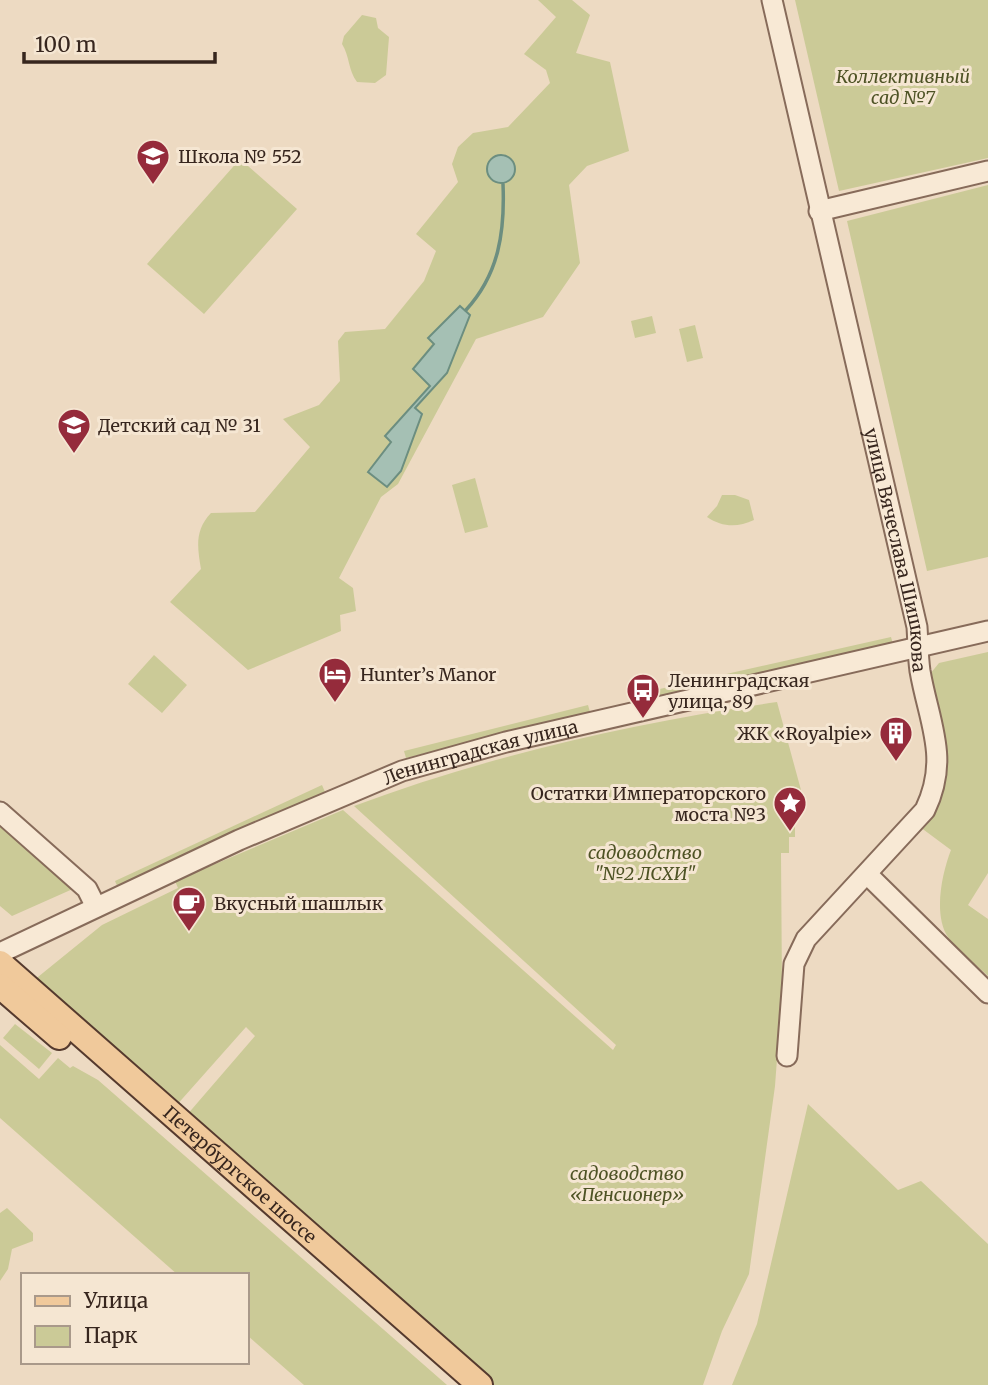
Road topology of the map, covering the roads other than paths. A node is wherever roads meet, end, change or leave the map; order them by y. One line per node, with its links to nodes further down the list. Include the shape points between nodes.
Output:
1 (772, 0): 3 (street, улица Вячеслава Шишкова)
2 (988, 171): 3 (street)
3 (819, 211): 5 (street, улица Вячеслава Шишкова)
4 (988, 631): 5 (street, Ленинградская улица)
5 (918, 647): 7 (street, улица Вячеслава Шишкова, via 937,742 936,789 925,810); 8 (street, Ленинградская улица, via 454,754 346,793)
6 (0, 812): 8 (street, via 87,889)
7 (868, 875): 12 (street); 13 (street, улица Вячеслава Шишкова, via 798,952)
8 (96, 907): 9 (street, Ленинградская улица)
9 (0, 953)
10 (0, 963): 15 (main road, Петербургское шоссе)
11 (0, 986): 14 (main road, Петербургское шоссе)
12 (988, 993)
13 (787, 1056)
14 (457, 1385)
15 (480, 1385)

